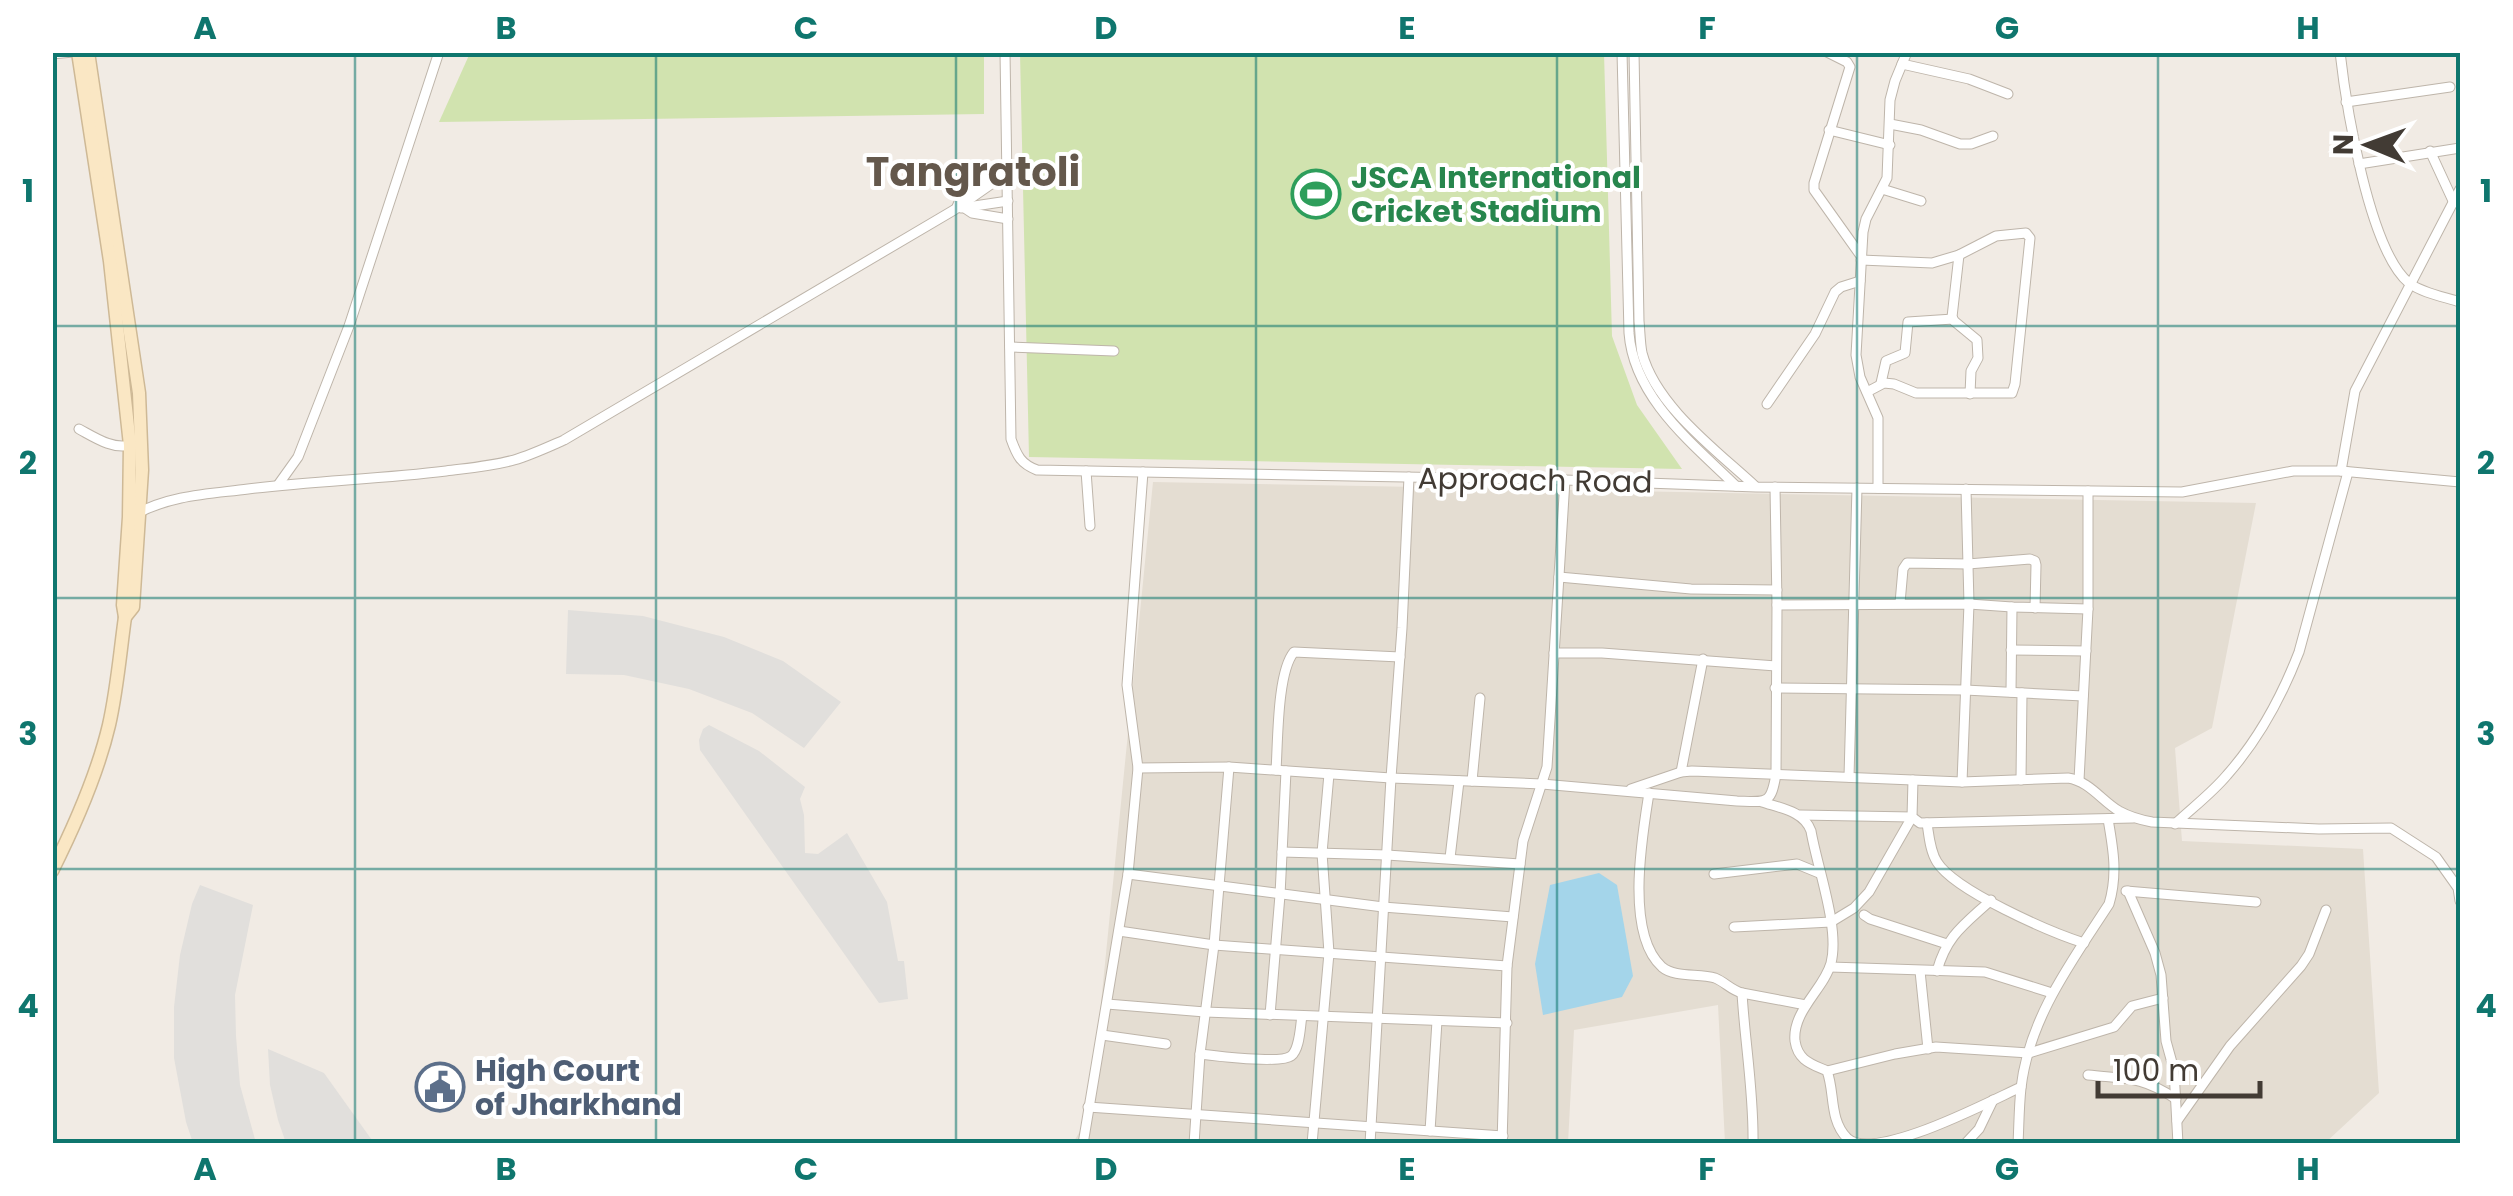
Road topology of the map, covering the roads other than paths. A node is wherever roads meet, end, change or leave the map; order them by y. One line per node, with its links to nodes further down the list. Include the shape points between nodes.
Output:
1 (76, 52): 10 (street); 43 (main road, via 110,262)
2 (88, 52): 58 (main road, via 139,393)
3 (440, 52): 50 (street, via 343,343 298,457)
4 (1006, 52): 22 (street, Approach Road)
5 (1622, 52): 51 (street, via 1632,357 1672,422)
6 (1634, 52): 52 (street, via 1642,354 1674,410)
7 (1828, 52): 16 (street, via 1850,66)
8 (1907, 52): 11 (street)
9 (2340, 52): 14 (street)
10 (54, 57)
11 (1902, 64): 13 (street); 15 (street)
12 (2450, 87): 14 (street)
13 (2008, 94)
14 (2346, 102): 21 (street)
15 (1890, 124): 17 (street, via 1960,144); 18 (street)
16 (1829, 130): 18 (street); 31 (street, via 1814,190)
17 (1993, 136)
18 (1890, 145): 23 (street)
19 (2460, 148): 20 (street)
20 (2430, 151): 21 (street); 27 (street)
21 (2360, 164): 33 (street, via 2384,245)
22 (1007, 169): 25 (street, Approach Road); 28 (street, via 962,194)
23 (1882, 189): 26 (street); 31 (street, via 1864,225)
24 (2460, 189): 27 (street)
25 (1008, 201): 28 (street); 29 (street, Approach Road)
26 (1921, 201)
27 (2454, 203): 33 (street)
28 (958, 208): 29 (street); 50 (street, via 541,450 473,468)
29 (1008, 219): 36 (street, Approach Road)
30 (1960, 255): 31 (street, via 1923,264); 35 (street); 40 (street, via 2002,234 2030,236 2015,389)
31 (1861, 258): 32 (street)
32 (1860, 282): 39 (street, via 1856,356); 41 (street, via 1835,292 1816,334)
33 (2411, 284): 34 (street); 45 (street, via 2355,391)
34 (2460, 302)
35 (1953, 319): 38 (street, via 1908,322 1905,352 1886,361); 40 (street, via 1976,340)
36 (1010, 347): 37 (street); 44 (street, Approach Road, via 1016,454 1037,470)
37 (1114, 351)
38 (1881, 384): 39 (street); 40 (street, via 1913,393)
39 (1867, 392): 55 (street, via 1878,424)
40 (1970, 394)
41 (1767, 404)
42 (79, 429): 43 (street)
43 (130, 445): 58 (main road)
44 (1086, 471): 46 (street, Approach Road); 59 (street)
45 (2344, 471): 49 (street, Approach Road); 57 (street, Approach Road, via 2292,472 2182,492); 105 (street, via 2288,680 2236,764)
46 (1143, 472): 47 (street, Approach Road); 83 (street, via 1127,685)
47 (1408, 477): 48 (street, Approach Road); 73 (street)
48 (1565, 480): 51 (street, Approach Road); 61 (street)
49 (2460, 482)
50 (278, 486): 58 (street, via 177,498)
51 (1736, 486): 52 (street, Approach Road)
52 (1756, 487): 53 (street, Approach Road)
53 (1776, 487): 54 (street, Approach Road); 62 (street)
54 (1857, 488): 55 (street, Approach Road); 66 (street)
55 (1878, 488): 56 (street, Approach Road)
56 (1966, 490): 57 (street, Approach Road); 60 (street)
57 (2088, 491): 69 (street)
58 (135, 514): 111 (main road, via 133,606 125,617 115,697 103,746)
59 (1090, 526)
60 (1968, 564): 63 (street, via 1907,562); 65 (street); 68 (street, via 2034,560)
61 (1559, 577): 62 (street); 72 (street)
62 (1777, 590): 64 (street)
63 (1900, 603): 65 (street); 66 (street)
64 (1777, 604): 66 (street); 75 (street)
65 (1970, 604): 67 (street); 78 (street)
66 (1854, 605): 77 (street)
67 (2012, 608): 68 (street); 70 (street)
68 (2035, 608): 69 (street)
69 (2088, 609): 71 (street)
70 (2012, 650): 71 (street); 79 (street)
71 (2086, 652): 80 (street)
72 (1554, 653): 74 (street); 96 (street)
73 (1400, 657): 84 (street, via 1294,652 1284,675); 89 (street)
74 (1703, 660): 75 (street); 85 (street)
75 (1776, 666): 76 (street)
76 (1775, 688): 77 (street); 87 (street)
77 (1850, 690): 78 (street); 88 (street)
78 (1965, 690): 79 (street); 95 (street)
79 (2017, 693): 80 (street); 92 (street)
80 (2083, 696): 93 (street)
81 (1480, 698): 94 (street)
82 (1229, 767): 83 (street); 84 (street); 115 (street)
83 (1138, 768): 113 (street)
84 (1281, 770): 86 (street); 106 (street)
85 (1681, 772): 87 (street); 97 (street)
86 (1330, 774): 89 (street); 107 (street)
87 (1776, 774): 88 (street); 99 (street)
88 (1849, 777): 91 (street)
89 (1391, 778): 90 (street); 108 (street)
90 (1459, 780): 94 (street); 109 (street)
91 (1912, 780): 95 (street); 101 (street)
92 (2021, 780): 93 (street); 95 (street)
93 (2079, 780): 102 (street)
94 (1472, 781): 96 (street)
95 (1962, 782)
96 (1542, 784): 97 (street); 110 (street)
97 (1624, 791): 98 (street)
98 (1649, 793): 99 (street); 140 (street, via 1639,902 1654,956 1670,972 1716,978)
99 (1762, 802): 100 (street)
100 (1800, 815): 101 (street); 112 (street, via 1809,824)
101 (1912, 817): 104 (street); 127 (street, via 1861,902)
102 (2136, 818): 103 (street); 105 (street)
103 (2108, 819): 104 (street); 116 (street)
104 (1927, 824): 120 (street, via 1941,868)
105 (2175, 824): 122 (street, via 2391,828 2436,857)
106 (1282, 852): 107 (street); 118 (street)
107 (1322, 853): 108 (street); 119 (street)
108 (1387, 855): 109 (street); 123 (street)
109 (1450, 858): 110 (street)
110 (1520, 864): 126 (street)
111 (52, 871)
112 (1819, 873): 114 (street, via 1797,864); 127 (street)
113 (1128, 874): 115 (street); 129 (street)
114 (1714, 874)
115 (1219, 886): 118 (street); 132 (street)
116 (2113, 890): 117 (street); 130 (street)
117 (2128, 891): 121 (street); 142 (street, via 2155,954)
118 (1280, 895): 119 (street); 133 (street)
119 (1324, 900): 123 (street); 134 (street)
120 (1990, 900): 130 (street); 131 (street)
121 (2256, 902)
122 (2460, 902)
123 (1384, 907): 126 (street); 135 (street)
124 (2326, 910): 164 (street, via 2301,966 2230,1046)
125 (1864, 914): 131 (street)
126 (1512, 917): 136 (street)
127 (1831, 922): 128 (street); 137 (street)
128 (1734, 927)
129 (1120, 931): 132 (street); 143 (street)
130 (2084, 943): 141 (street)
131 (1947, 944): 139 (street)
132 (1214, 945): 133 (street); 145 (street)
133 (1276, 949): 134 (street); 146 (street)
134 (1329, 953): 135 (street); 148 (street)
135 (1382, 956): 136 (street); 149 (street)
136 (1508, 966): 151 (street)
137 (1830, 967): 138 (street); 144 (street)
138 (1920, 971): 139 (street); 154 (street)
139 (1937, 971): 141 (street, via 1985,972)
140 (1742, 993): 144 (street); 173 (street)
141 (2052, 993): 155 (street)
142 (2163, 998): 155 (street, via 2136,1004 2114,1027); 160 (street)
143 (1107, 1004): 145 (street); 152 (street)
144 (1806, 1005): 157 (street, via 1796,1031 1798,1052)
145 (1204, 1012): 146 (street); 156 (street)
146 (1270, 1015): 147 (street)
147 (1302, 1016): 148 (street); 156 (street, via 1296,1051 1287,1058)
148 (1323, 1017): 149 (street); 165 (street)
149 (1379, 1020): 150 (street); 166 (street)
150 (1436, 1021): 151 (street); 167 (street)
151 (1507, 1023): 168 (street)
152 (1102, 1035): 153 (street); 162 (street)
153 (1166, 1044)
154 (1928, 1048): 155 (street); 157 (street)
155 (2029, 1053): 159 (street)
156 (1200, 1054): 163 (street)
157 (1827, 1071): 161 (street, via 1834,1111 1851,1142 1892,1142)
158 (2088, 1075): 160 (street, via 2141,1080)
159 (2021, 1087): 161 (street); 175 (street)
160 (2176, 1099): 164 (street)
161 (1993, 1100): 174 (street)
162 (1088, 1107): 163 (street); 169 (street)
163 (1196, 1114): 165 (street); 170 (street)
164 (2177, 1121): 176 (street)
165 (1314, 1123): 166 (street); 171 (street)
166 (1372, 1127): 167 (street); 172 (street)
167 (1430, 1131): 168 (street)
168 (1502, 1140)
169 (1083, 1144)
170 (1194, 1144)
171 (1312, 1144)
172 (1370, 1144)
173 (1753, 1144)
174 (1965, 1144)
175 (2018, 1144)
176 (2178, 1144)

